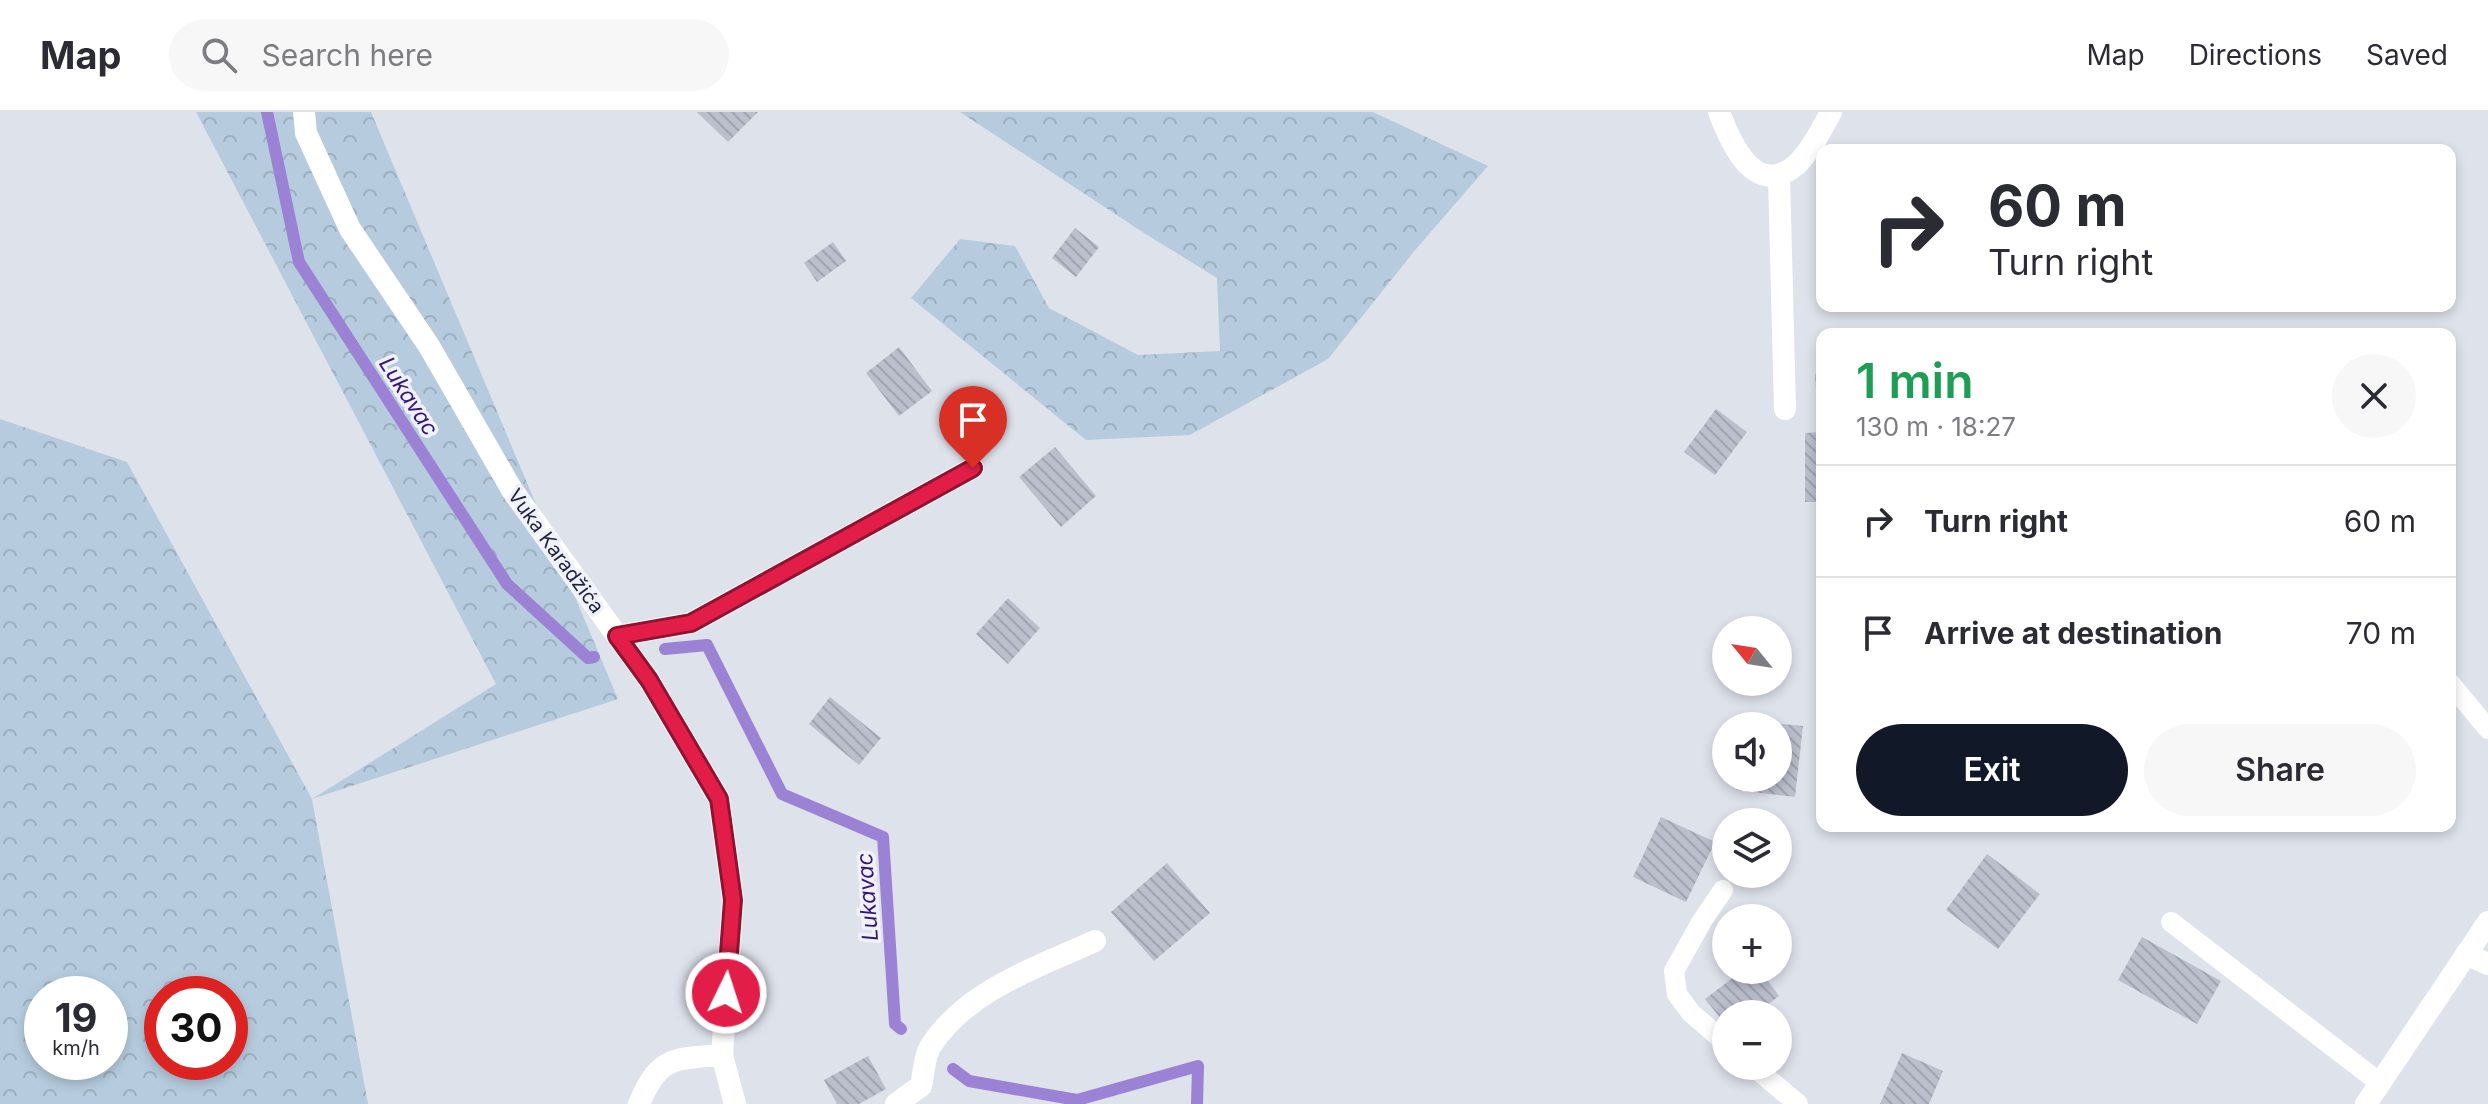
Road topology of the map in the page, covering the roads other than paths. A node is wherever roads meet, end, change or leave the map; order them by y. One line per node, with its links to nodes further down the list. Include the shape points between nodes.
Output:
1 (304, 112): 7 (street, Vuka Karadžića, via 306,133 350,229 429,346 512,490)
2 (1719, 112): 4 (street, via 1747,166 1765,176)
3 (1831, 112): 4 (street, via 1798,164)
4 (1779, 176): 5 (street)
5 (1785, 409)
6 (973, 468): 7 (street, via 691,623)
7 (617, 636): 17 (street, Vuka Karadžića, via 719,799 733,900)
8 (2456, 690): 9 (lane)
9 (2488, 729)
10 (1723, 890): 16 (lane, via 1674,971 1677,994)
11 (2171, 922): 19 (lane)
12 (2488, 922): 14 (street)
13 (1095, 941): 22 (street, via 994,987 963,1010 930,1046 921,1086)
14 (2466, 954): 15 (street); 19 (street)
15 (2488, 964)
16 (1712, 1031)
17 (722, 1055): 20 (street, via 671,1060 647,1083); 21 (street, Vuka Karadžića)
18 (1770, 1080): 23 (lane)
19 (2380, 1083): 24 (street)
20 (639, 1104)
21 (735, 1104)
22 (896, 1104)
23 (1798, 1104)
24 (2366, 1104)

